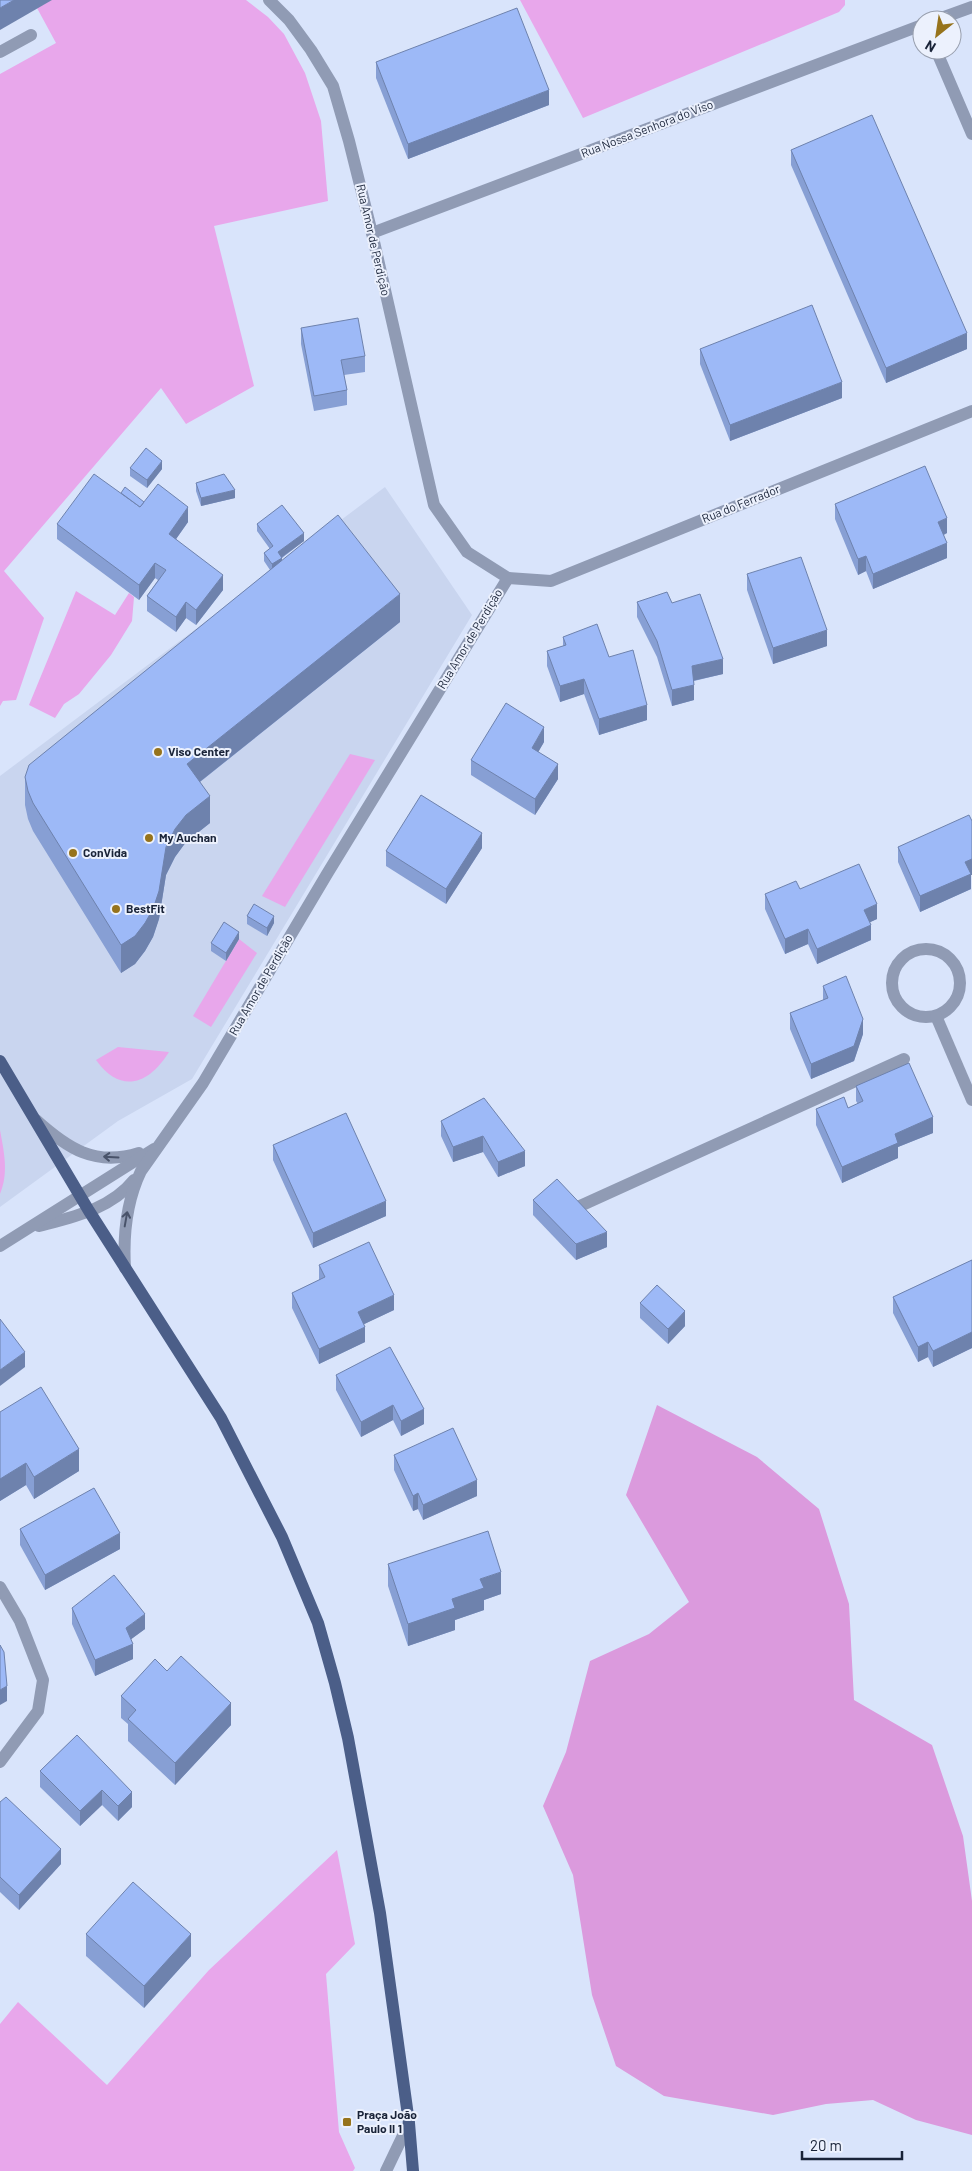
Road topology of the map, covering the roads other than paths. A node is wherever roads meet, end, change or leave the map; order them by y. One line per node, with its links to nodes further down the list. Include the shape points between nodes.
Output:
1 (269, 0): 7 (street, Rua Amor de Perdição, via 312,50 333,86)
2 (912, 29): 7 (street, Rua Nossa Senhora do Viso)
3 (31, 35): 4 (street)
4 (0, 52)
5 (940, 60): 6 (street)
6 (972, 134)
7 (372, 233): 9 (street, Rua Amor de Perdição, via 434,505 466,552)
8 (972, 411): 9 (street, Rua do Ferrador, via 551,581)
9 (508, 578): 15 (street, Rua Amor de Perdição, via 326,874 203,1083)
10 (936, 1016): 10 (street, via 954,1003 960,988 959,971 954,961 935,949 912,951 896,966 892,977 896,1000 913,1014); 13 (street)
11 (904, 1059): 18 (street)
12 (0, 1061): 14 (main road)
13 (972, 1100)
14 (33, 1117): 15 (street, one-way to 14, via 126,1157 74,1150); 17 (main road)
15 (158, 1146): 16 (street, Rua Amor de Perdição); 17 (street, Rua Amor de Perdição)
16 (141, 1171): 19 (street, Rua Amor de Perdição, via 123,1192); 22 (street, Rua Amor de Perdição, one-way to 16, via 126,1219 134,1185)
17 (80, 1196): 19 (main road); 20 (street, Rua Amor de Perdição)
18 (580, 1206)
19 (89, 1211): 20 (street, Rua Amor de Perdição); 22 (main road)
20 (27, 1229): 21 (street, Rua Amor de Perdição)
21 (0, 1246)
22 (125, 1268): 25 (main road, via 221,1418 282,1537 318,1624 348,1738 379,1904)
23 (0, 1587): 24 (street, via 20,1621 43,1680 38,1711)
24 (0, 1762)
25 (409, 2122): 26 (street); 27 (main road)
26 (386, 2171)
27 (413, 2171)

